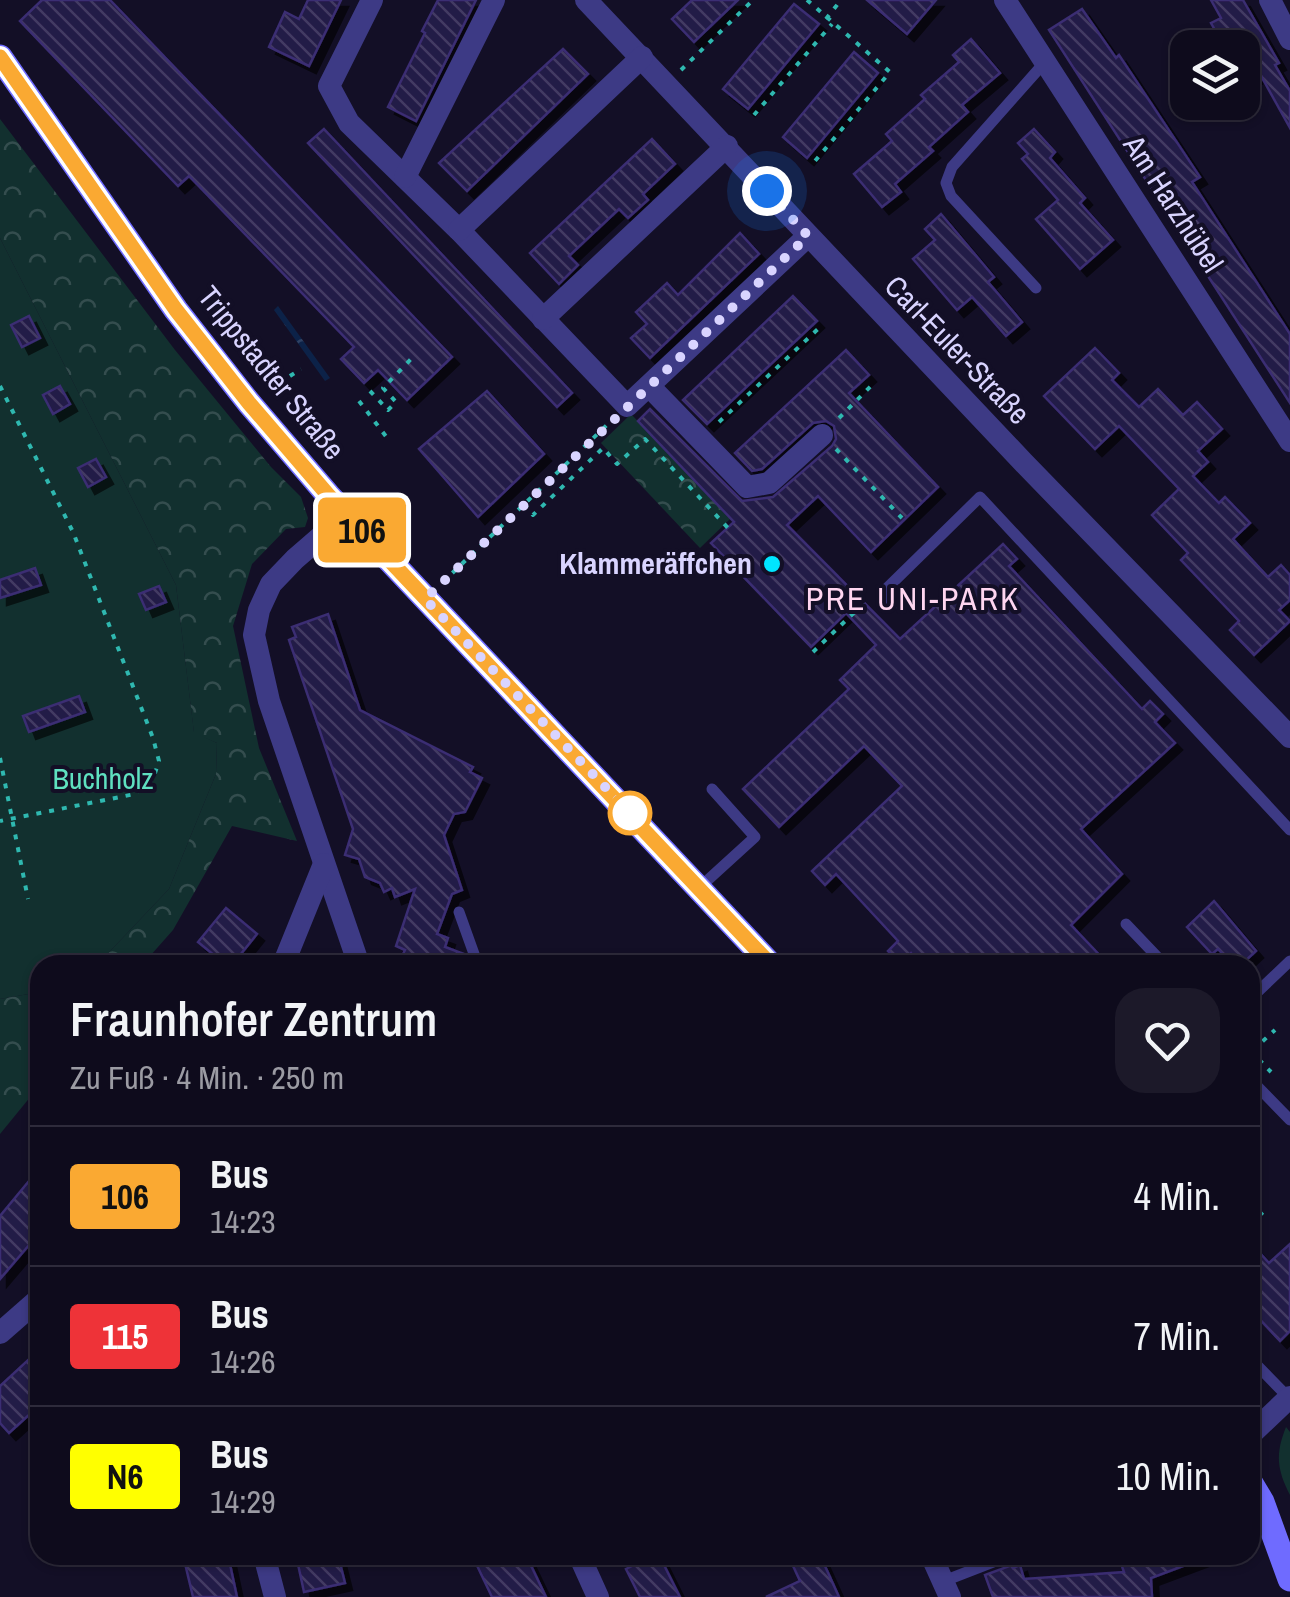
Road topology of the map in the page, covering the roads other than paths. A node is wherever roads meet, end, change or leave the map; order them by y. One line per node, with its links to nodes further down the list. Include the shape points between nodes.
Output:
1 (372, 0): 11 (street, via 328,86 349,123)
2 (494, 0): 11 (street)
3 (586, 0): 8 (street, Carl-Euler-Straße)
4 (1005, 0): 9 (street, Am Harzhübel)
5 (1270, 0): 6 (street)
6 (1290, 39)
7 (0, 57): 19 (main road, Trippstadter Straße, via 176,310)
8 (642, 57): 10 (street, Carl-Euler-Straße); 12 (street)
9 (1045, 62): 14 (lane, via 952,167 946,183); 18 (street, Am Harzhübel)
10 (726, 146): 13 (street, Carl-Euler-Straße); 15 (street)
11 (406, 177): 12 (street)
12 (459, 230): 15 (street)
13 (808, 236): 16 (street); 21 (street, Carl-Euler-Straße)
14 (1036, 288)
15 (542, 319): 16 (street, via 627,406)
16 (649, 386): 17 (street, via 747,488 769,483)
17 (822, 435)
18 (1290, 441)
19 (347, 514): 24 (street, via 271,584 254,635 269,702); 25 (main road, Trippstadter Straße)
20 (893, 604): 23 (lane, via 882,593 980,498)
21 (1290, 737)
22 (712, 789): 25 (lane, via 755,837)
23 (1290, 830)
24 (324, 864): 28 (street); 29 (street)
25 (700, 888): 31 (main road, Trippstadter Straße)
26 (459, 912): 30 (lane)
27 (1126, 924): 32 (lane)
28 (287, 955)
29 (356, 955)
30 (474, 955)
31 (761, 955)
32 (1155, 955)
33 (1290, 961): 34 (lane)
34 (1260, 990)
35 (1260, 1089): 36 (lane)
36 (1290, 1120)
37 (30, 1307): 38 (street)
38 (0, 1333)
39 (1260, 1368): 40 (lane)
40 (1290, 1398): 41 (street)
41 (1260, 1426)
42 (1260, 1499): 47 (main road)
43 (267, 1565): 49 (street)
44 (584, 1565): 50 (street)
45 (936, 1565): 48 (street)
46 (992, 1565): 48 (lane)
47 (1290, 1579)
48 (947, 1589)
49 (275, 1597)
50 (598, 1597)

